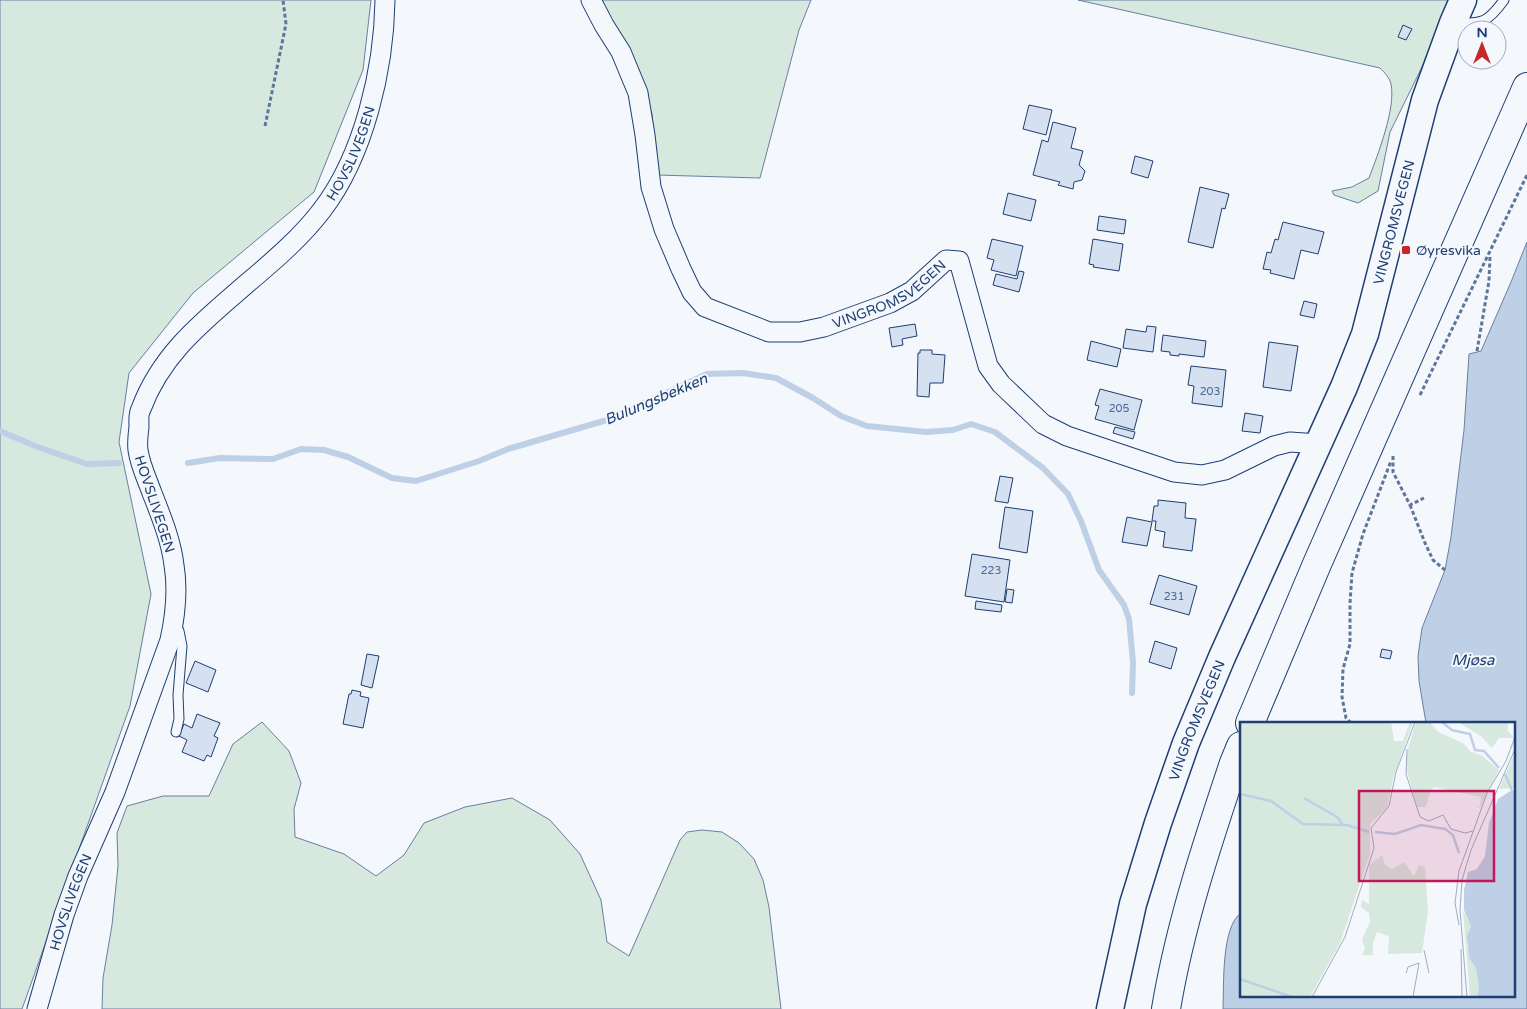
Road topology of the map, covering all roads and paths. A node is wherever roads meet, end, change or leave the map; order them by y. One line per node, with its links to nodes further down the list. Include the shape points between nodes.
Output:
1 (283, 0): 7 (path, via 286,24)
2 (385, 0): 18 (street, HOVSLIVEGEN, via 382,42 372,96 348,170 322,211 302,234 175,349 151,385 139,412 140,462 160,512 174,566)
3 (591, 0): 12 (street, VINGROMSVEGEN, via 621,52 638,93 651,187 664,229 692,292 705,307 769,332 800,332 890,303 912,292 946,260 959,261 988,366 1001,384 1043,424 1067,436 1174,472 1202,475 1225,470 1274,446 1290,442)
4 (1504, 0): 5 (lane, via 1485,21 1474,24)
5 (1458, 11): 12 (main road, VINGROMSVEGEN, via 1425,100 1365,334)
6 (1527, 87): 19 (highway)
7 (265, 126)
8 (1527, 175): 9 (path)
9 (1490, 254): 10 (path, via 1488,289); 11 (path)
10 (1477, 351)
11 (1417, 400)
12 (1319, 444): 24 (main road, VINGROMSVEGEN, via 1186,743 1133,904)
13 (1396, 450): 14 (path)
14 (1392, 458): 16 (path, via 1393,472); 20 (path, via 1352,573 1350,644 1343,669 1342,697 1346,718)
15 (1424, 498): 16 (path)
16 (1410, 505): 17 (path, via 1433,560)
17 (1445, 570)
18 (174, 624): 21 (lane, via 182,646); 23 (street, HOVSLIVEGEN, via 114,792 64,915)
19 (1250, 722)
20 (1350, 722)
21 (176, 732)
22 (1240, 748): 25 (highway, via 1190,901)
23 (37, 1009)
24 (1110, 1009)
25 (1166, 1009)

